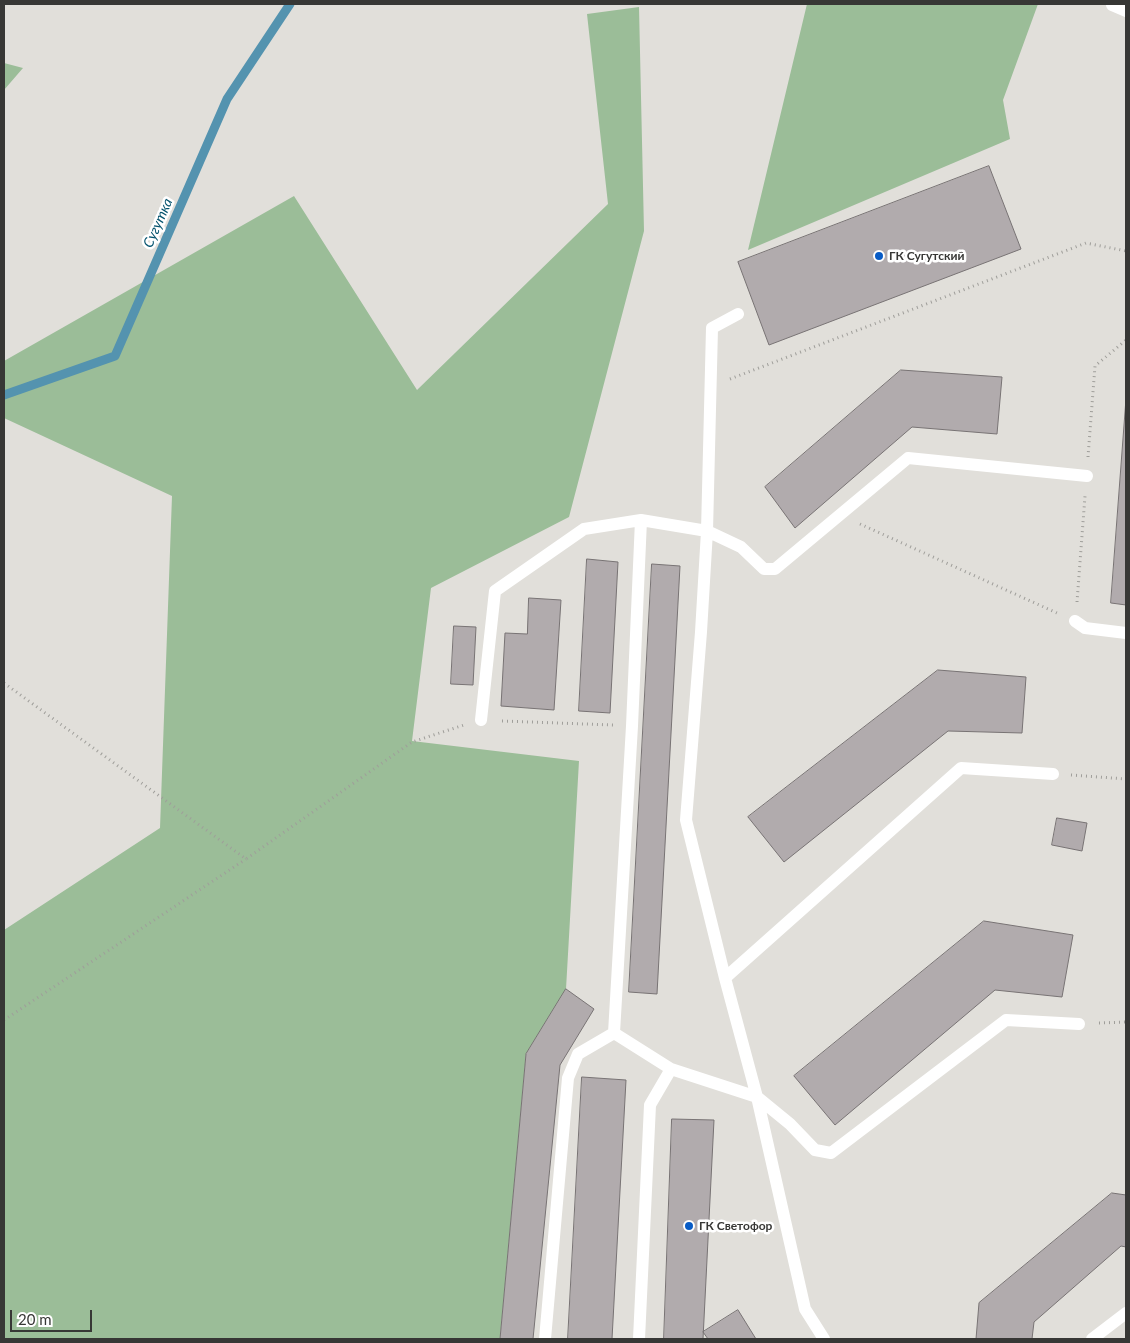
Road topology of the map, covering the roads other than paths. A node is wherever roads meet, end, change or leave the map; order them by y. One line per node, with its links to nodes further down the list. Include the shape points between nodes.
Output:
1 (1111, 4): 2 (lane)
2 (1126, 10)
3 (738, 314): 6 (lane, via 712,328)
4 (1086, 476): 6 (lane, via 908,458 775,570 764,570 740,547)
5 (641, 520): 6 (lane); 9 (lane, via 584,529 495,591); 13 (lane)
6 (707, 531): 11 (lane, via 686,820)
7 (1075, 621): 8 (lane, via 1085,628)
8 (1126, 633)
9 (480, 720)
10 (1053, 774): 11 (lane, via 961,768)
11 (725, 978): 15 (lane)
12 (1079, 1024): 15 (lane, via 1006,1020 831,1153 815,1150)
13 (614, 1033): 14 (lane); 17 (lane, via 578,1054 568,1078)
14 (671, 1068): 15 (lane); 18 (lane, via 650,1105)
15 (757, 1097): 19 (lane, via 805,1309)
16 (1126, 1312): 20 (lane)
17 (545, 1339)
18 (639, 1339)
19 (824, 1339)
20 (1092, 1339)

